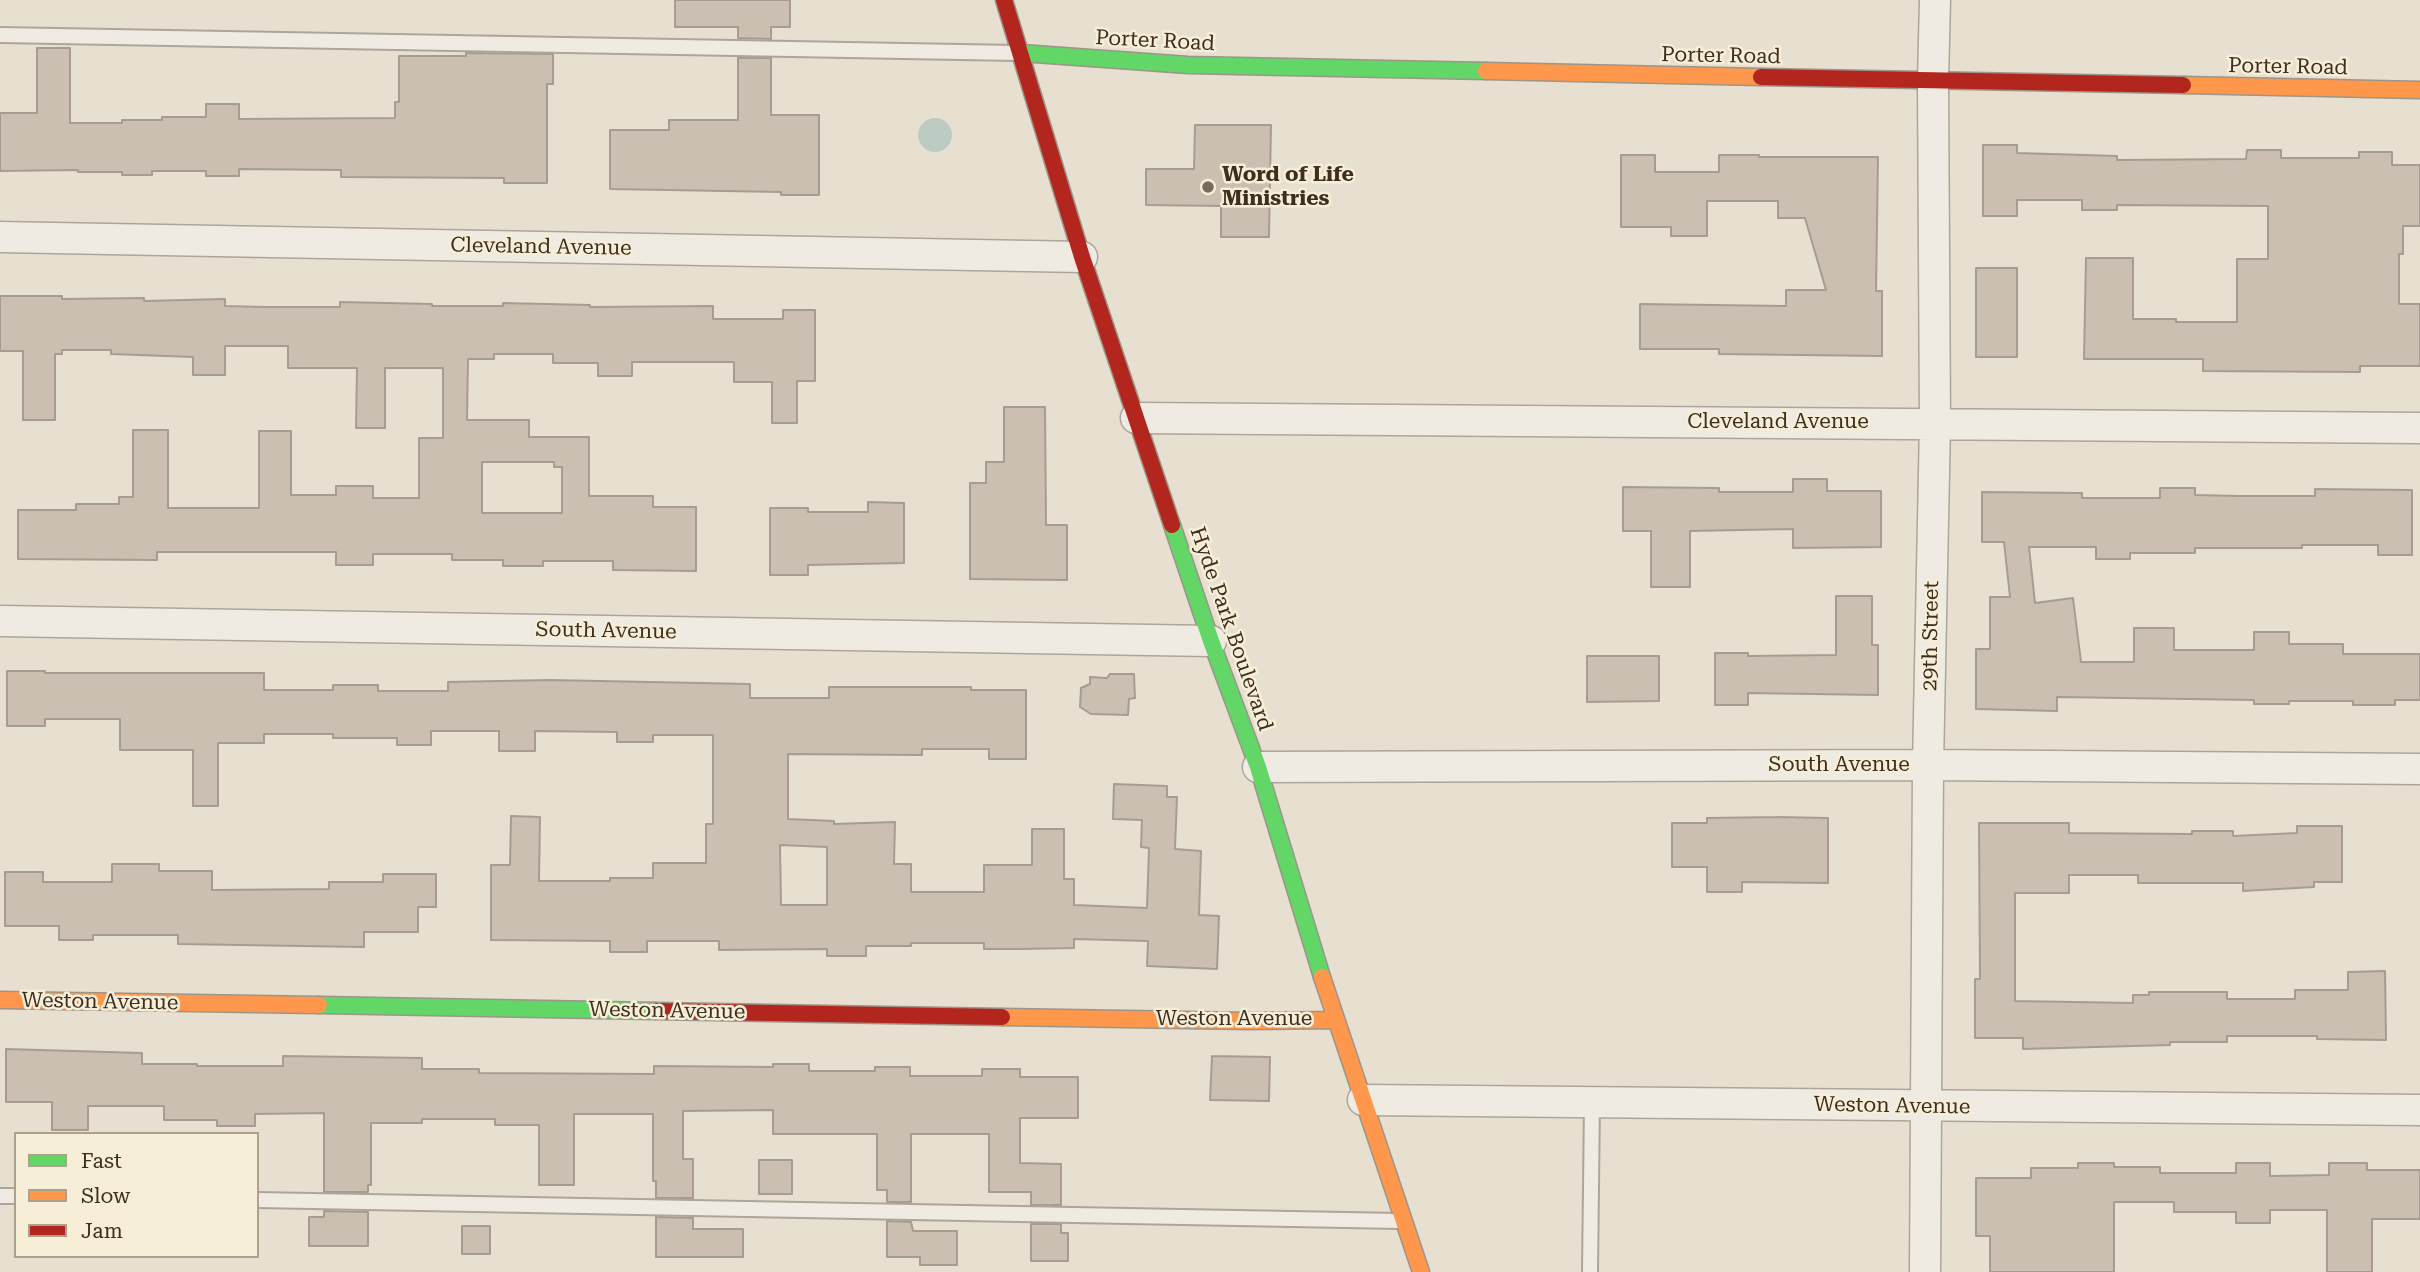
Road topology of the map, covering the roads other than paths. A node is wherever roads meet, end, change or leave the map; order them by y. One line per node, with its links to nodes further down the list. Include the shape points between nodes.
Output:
1 (1004, 0): 4 (main road, Hyde Park Boulevard)
2 (1935, 0): 5 (street, 29th Street)
3 (0, 34): 4 (lane)
4 (1021, 53): 5 (main road, Porter Road, via 1188,65); 8 (main road, Hyde Park Boulevard)
5 (1933, 82): 6 (main road, Porter Road); 10 (street, 29th Street)
6 (2420, 90)
7 (0, 237): 8 (street, Cleveland Avenue)
8 (1082, 257): 9 (main road, Hyde Park Boulevard)
9 (1136, 418): 10 (street, Cleveland Avenue); 13 (main road, Hyde Park Boulevard)
10 (1935, 424): 11 (street, Cleveland Avenue); 14 (street, 29th Street)
11 (2420, 428)
12 (0, 621): 13 (street, South Avenue)
13 (1211, 640): 15 (main road, Hyde Park Boulevard)
14 (1928, 765): 15 (street, South Avenue); 16 (street, South Avenue); 21 (street, 29th Street)
15 (1258, 767): 18 (main road, Hyde Park Boulevard)
16 (2420, 769)
17 (0, 1000): 18 (main road, Weston Avenue)
18 (1335, 1020): 19 (main road, Hyde Park Boulevard)
19 (1363, 1100): 20 (street, Weston Avenue); 24 (main road, Hyde Park Boulevard)
20 (1592, 1103): 21 (street, Weston Avenue); 26 (lane)
21 (1927, 1106): 22 (street, Weston Avenue); 27 (street, 29th Street)
22 (2420, 1110)
23 (259, 1200): 24 (lane)
24 (1404, 1221): 25 (main road, Hyde Park Boulevard)
25 (1421, 1272)
26 (1590, 1272)
27 (1925, 1272)

